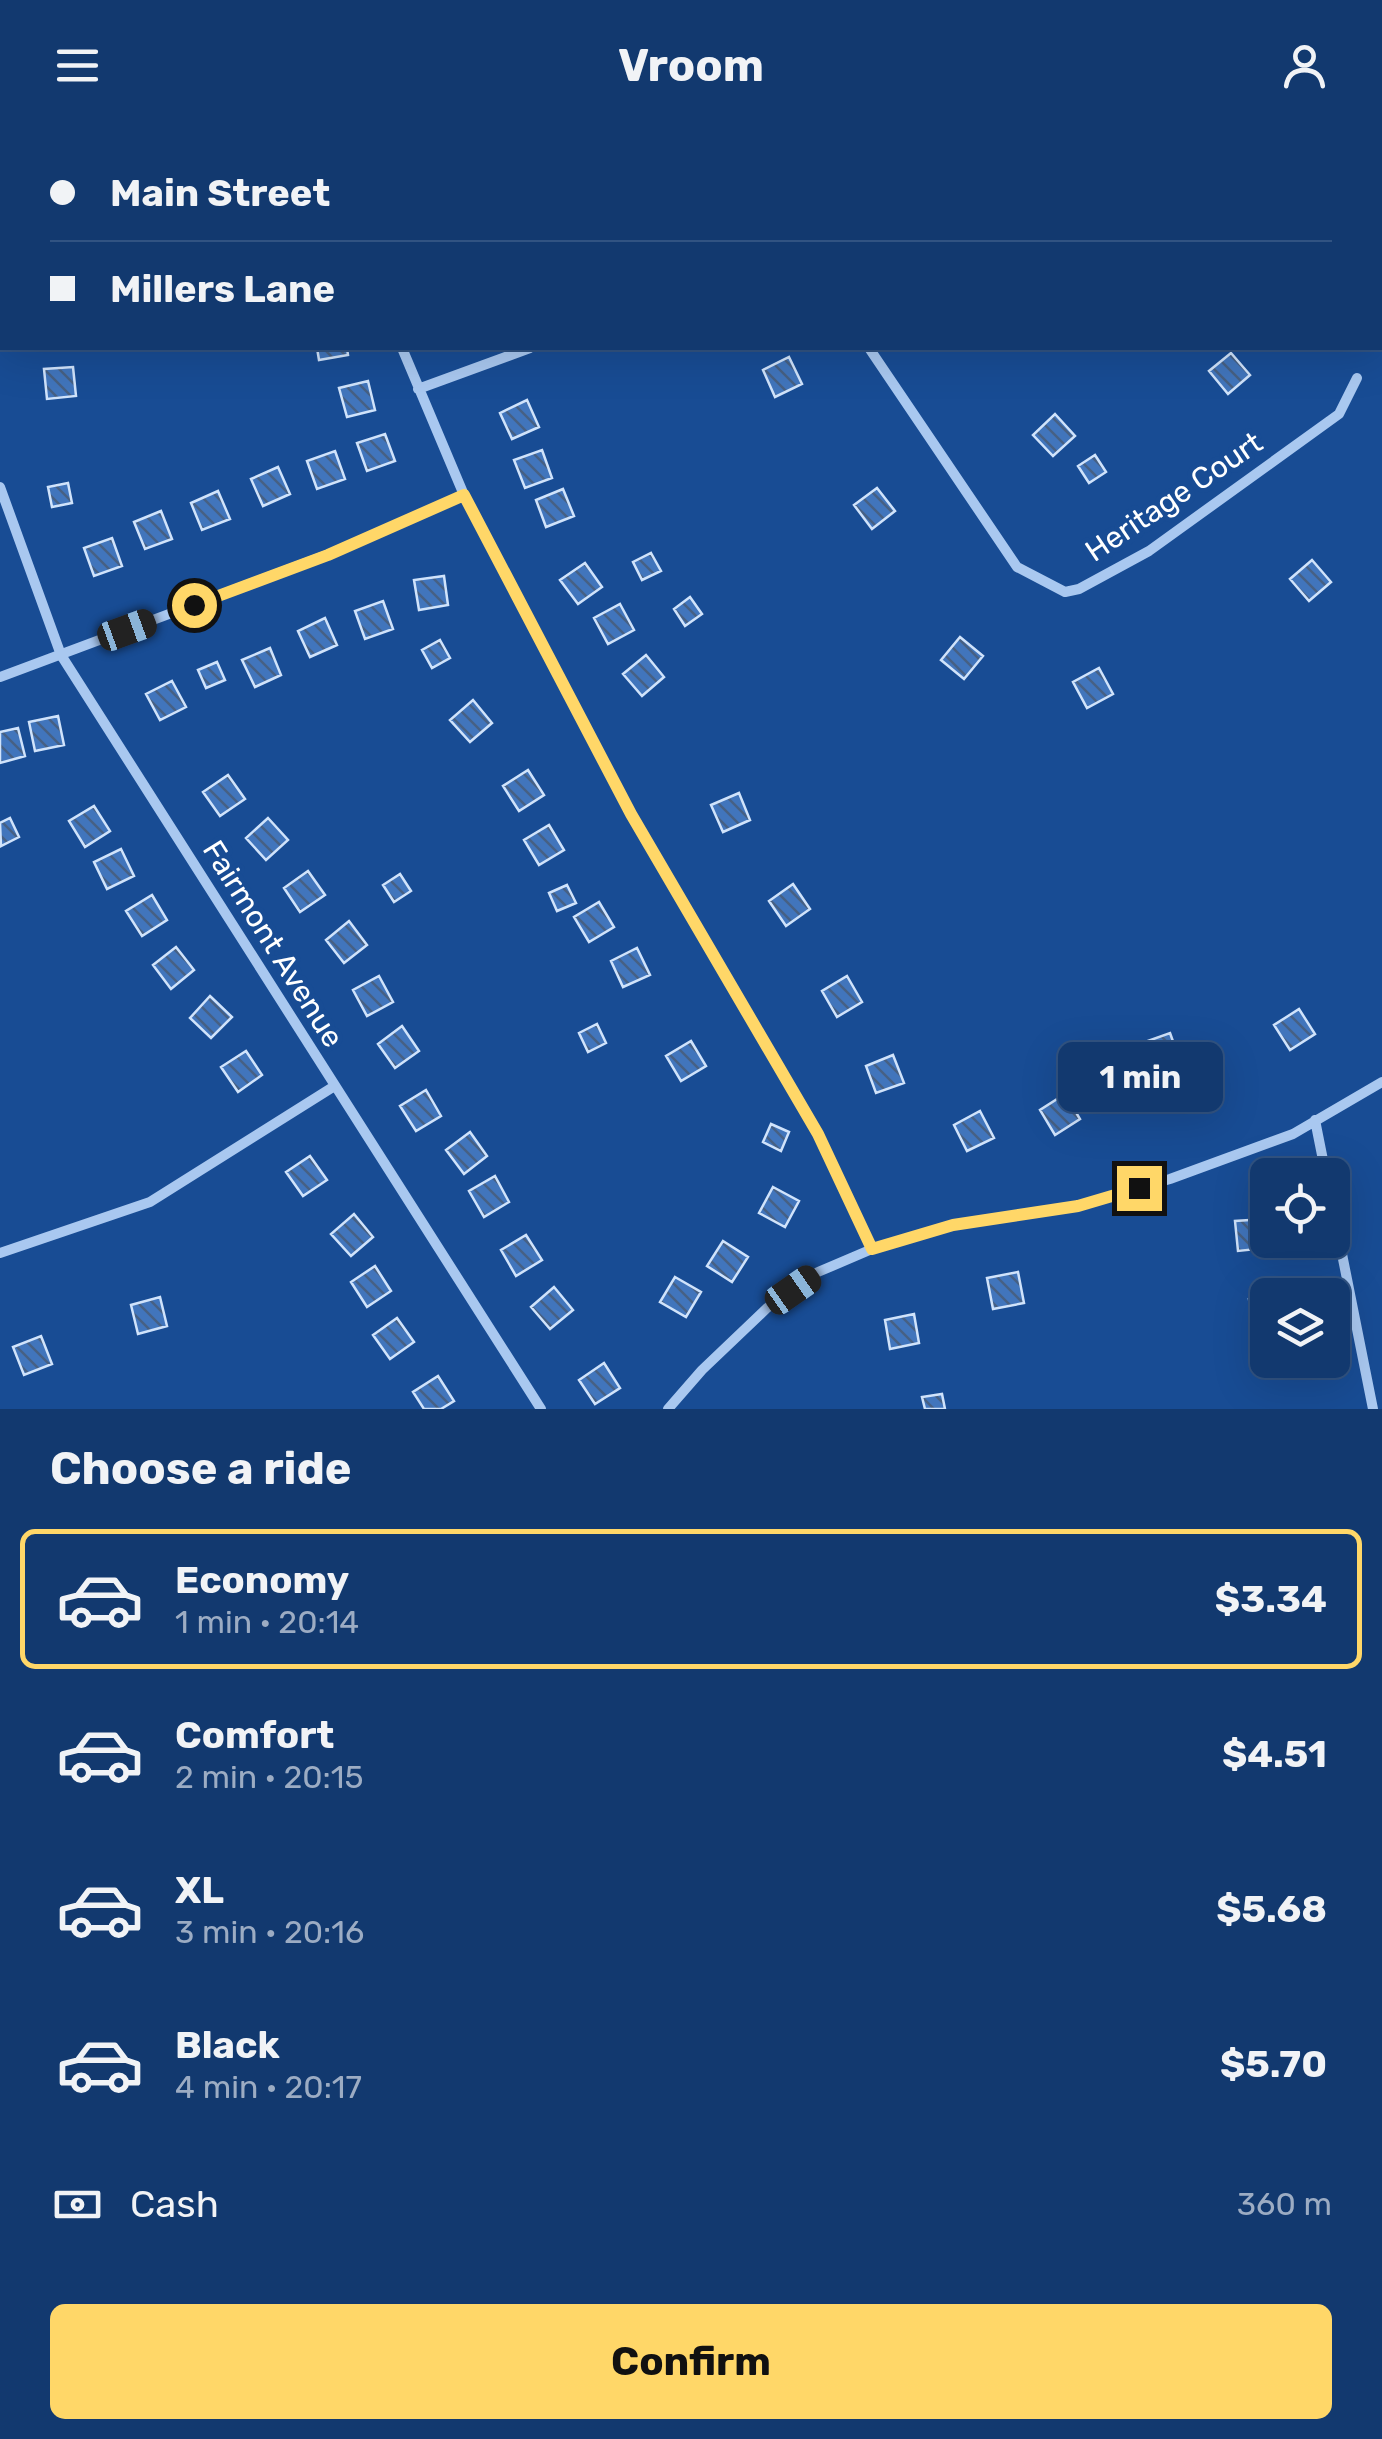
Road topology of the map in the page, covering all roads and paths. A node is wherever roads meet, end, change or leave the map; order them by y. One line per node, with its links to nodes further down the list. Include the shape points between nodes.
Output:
1 (403, 350): 5 (street)
2 (525, 350): 5 (street)
3 (871, 350): 4 (street, Heritage Court, via 1018,567 1065,592 1149,551 1340,414)
4 (1357, 378)
5 (418, 389): 7 (street)
6 (0, 487): 8 (street, Fairmont Avenue)
7 (464, 495): 8 (street, via 328,555); 14 (street, via 631,814 818,1134)
8 (60, 654): 9 (street); 11 (street, Fairmont Avenue)
9 (0, 677)
10 (1382, 1082): 12 (street)
11 (333, 1087): 15 (street, via 150,1202); 17 (street, Fairmont Avenue)
12 (1315, 1120): 13 (street); 14 (street, via 1170,1179)
13 (1323, 1158)
14 (872, 1249): 18 (street, via 818,1272 768,1308)
15 (0, 1253)
16 (1343, 1258): 19 (street)
17 (541, 1409)
18 (668, 1409)
19 (1373, 1409)

